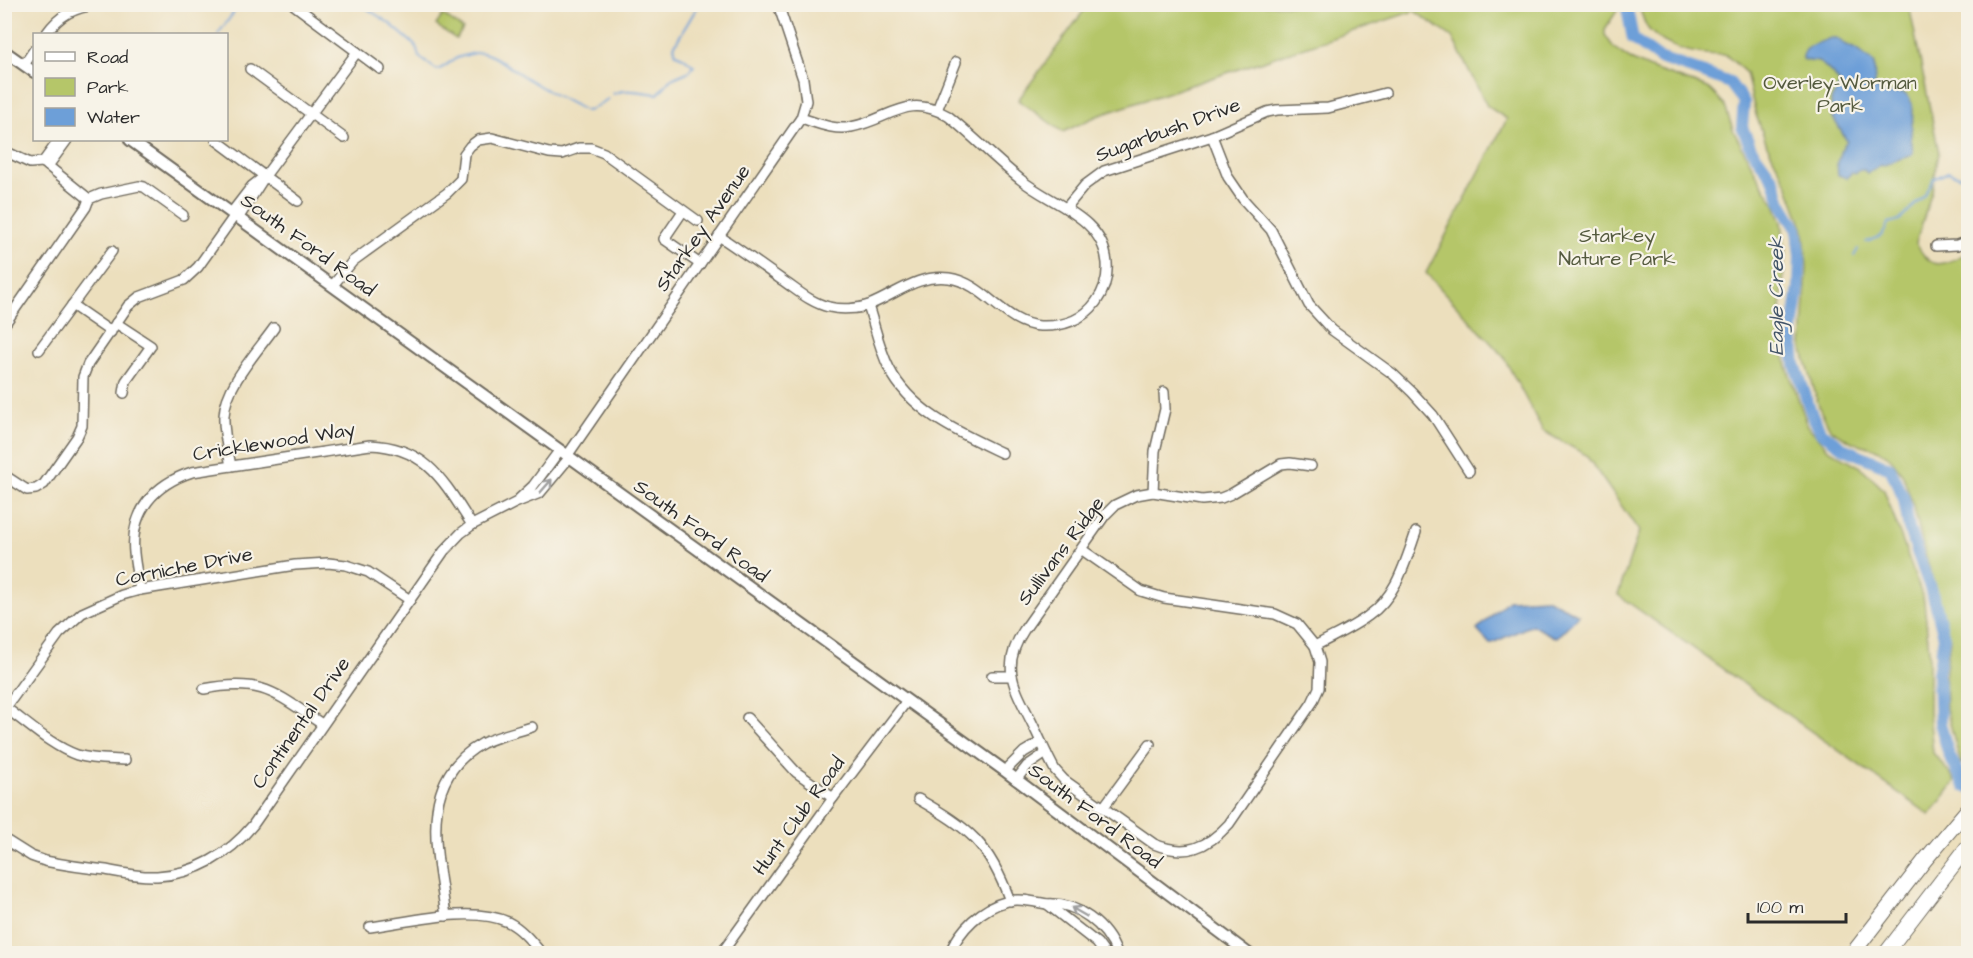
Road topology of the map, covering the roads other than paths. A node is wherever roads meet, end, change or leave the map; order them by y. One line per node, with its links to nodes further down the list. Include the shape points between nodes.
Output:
1 (98, 4): 4 (street, via 67,12)
2 (778, 4): 16 (street, Starkey Avenue, via 803,79 806,101)
3 (294, 5): 7 (street)
4 (47, 33)
5 (4, 51): 9 (main road)
6 (33, 52): 9 (street)
7 (357, 52): 11 (street); 15 (street)
8 (956, 62): 14 (street)
9 (24, 65): 12 (main road)
10 (250, 69): 15 (street)
11 (380, 69)
12 (33, 71)
13 (1385, 93): 17 (street, Sugarbush Drive, via 1317,110 1267,112)
14 (937, 110): 16 (street, via 904,108 842,128); 28 (street, via 960,125 1022,181)
15 (312, 114): 18 (street); 25 (street)
16 (801, 118): 33 (street, Starkey Avenue)
17 (1212, 136): 28 (street, Sugarbush Drive, via 1104,171 1084,185); 51 (street, via 1228,177 1271,230 1309,305 1332,330 1412,392 1433,415)
18 (344, 138)
19 (58, 141): 24 (street)
20 (66, 141): 24 (street)
21 (131, 141): 31 (main road, South Ford Road)
22 (217, 141): 25 (street)
23 (4, 154): 24 (street)
24 (46, 164): 26 (street)
25 (265, 176): 27 (street); 31 (street, via 252,186)
26 (89, 200): 30 (street, via 139,186); 41 (street)
27 (298, 201)
28 (1066, 208): 40 (street, via 1096,232 1107,267 1102,292 1095,303 1072,321 1039,326 1025,323 971,286 949,278 917,281)
29 (683, 211): 32 (street); 37 (street, via 664,239); 38 (street, via 604,153 591,148 562,154 492,138 478,140 464,154 461,178 447,193 353,261)
30 (183, 215)
31 (235, 215): 38 (main road, South Ford Road); 42 (street, via 184,280 139,297)
32 (698, 222)
33 (719, 236): 37 (street, Starkey Avenue); 40 (street, via 811,300 840,309)
34 (1968, 241): 35 (street)
35 (1936, 246)
36 (112, 251): 39 (street)
37 (700, 264): 48 (street, Starkey Avenue)
38 (333, 285): 48 (main road, South Ford Road)
39 (72, 305): 42 (street); 44 (street)
40 (868, 306): 47 (street, via 888,366 901,388 945,424)
41 (4, 325)
42 (113, 327): 46 (street, via 151,345 126,381); 52 (street, via 83,377 82,426 44,484 27,490)
43 (274, 328): 49 (street, via 227,398 224,423)
44 (39, 350)
45 (1164, 392): 53 (street)
46 (124, 393)
47 (1002, 453)
48 (565, 455): 54 (street, Starkey Avenue); 64 (main road, South Ford Road)
49 (231, 466): 55 (street, Cricklewood Way, via 387,446 415,456 436,472); 58 (street, Cricklewood Way, via 180,476 150,497 139,515 134,538)
50 (1311, 466): 53 (street, Sullivans Ridge, via 1281,464 1231,494 1210,500)
51 (1469, 471)
52 (4, 475)
53 (1153, 492): 57 (street, Sullivans Ridge, via 1115,505)
54 (515, 503): 55 (street, Continental Drive)
55 (472, 525): 59 (street, Continental Drive, via 444,551)
56 (1416, 532): 60 (street, via 1396,584 1385,601 1370,616)
57 (1081, 549): 60 (street, via 1141,591 1164,598 1275,614 1297,624); 62 (street, Sullivans Ridge, via 1019,638 1012,657)
58 (140, 590): 59 (street, Corniche Drive, via 328,562 368,572); 65 (street, Corniche Drive, via 82,614 59,634)
59 (410, 600): 67 (street, Continental Drive)
60 (1315, 646): 77 (street, Sullivans Ridge, via 1321,672 1312,703 1229,824 1211,842 1196,848 1165,848 1145,839)
61 (992, 676): 62 (street)
62 (1012, 676): 69 (street, Sullivans Ridge, via 1018,698)
63 (204, 689): 67 (street, via 256,686 272,691)
64 (906, 702): 73 (main road, South Ford Road); 75 (street, Hunt Club Road)
65 (5, 709): 72 (street, via 77,755)
66 (747, 718): 75 (street, via 796,772)
67 (322, 724): 79 (street, Continental Drive, via 245,834 217,857 189,870 157,876 58,864 31,856)
68 (532, 727): 84 (street, via 476,748 456,765 443,787 435,830)
69 (1041, 742): 71 (street, Sullivans Ridge); 73 (street)
70 (1150, 744): 77 (street)
71 (1046, 753): 74 (street, via 1027,766); 77 (street, Sullivans Ridge, via 1064,780)
72 (125, 760)
73 (1005, 771): 74 (main road, South Ford Road)
74 (1016, 780): 86 (main road, South Ford Road)
75 (833, 798): 88 (street, Hunt Club Road)
76 (918, 799): 82 (street, via 958,824 983,847 993,859)
77 (1103, 807)
78 (1968, 809): 92 (highway)
79 (4, 839)
80 (1968, 846): 81 (highway)
81 (1962, 861): 93 (highway)
82 (1010, 901): 83 (street); 89 (street, via 969,923)
83 (1047, 904): 90 (street); 91 (street, one-way to 83, via 1108,936 1092,919 1069,906)
84 (446, 916): 85 (street); 87 (street, via 476,914 500,919 521,931)
85 (370, 927)
86 (1247, 953)
87 (542, 954)
88 (721, 954)
89 (949, 954)
90 (1105, 954)
91 (1117, 954)
92 (1852, 954)
93 (1885, 954)

